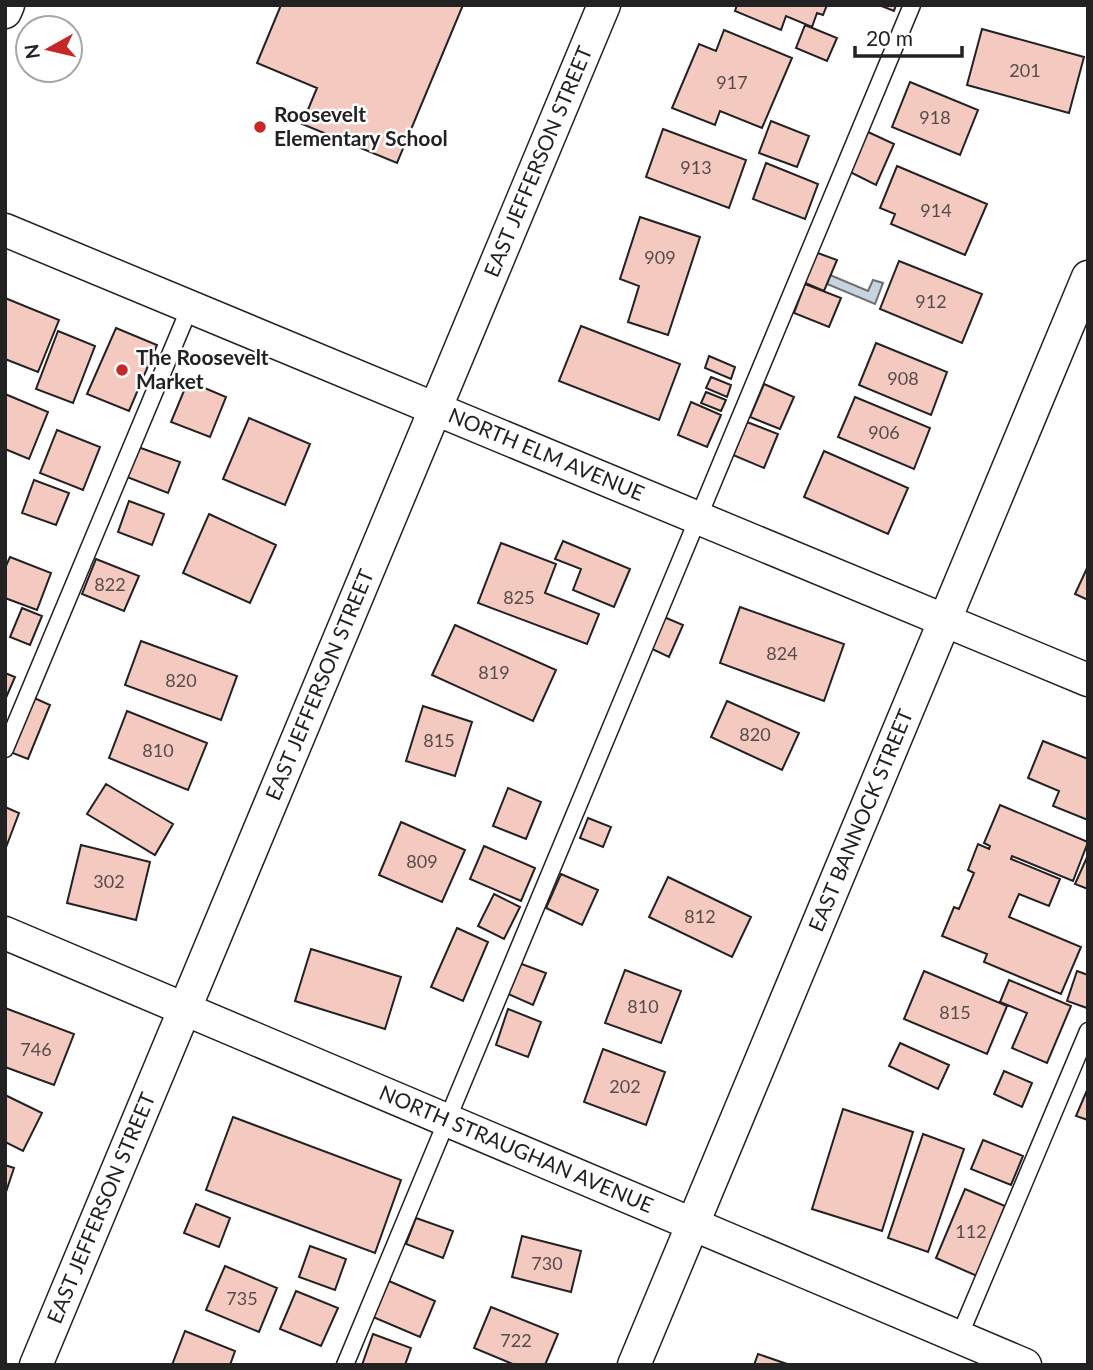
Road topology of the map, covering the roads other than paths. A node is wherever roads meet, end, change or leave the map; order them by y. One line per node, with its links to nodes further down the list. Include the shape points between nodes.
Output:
1 (8, 5): 4 (street)
2 (604, 5): 8 (street, EAST JEFFERSON STREET)
3 (912, 5): 9 (lane)
4 (5, 12)
5 (5, 230): 7 (street, NORTH ELM AVENUE)
6 (1088, 277): 10 (street, EAST BANNOCK STREET)
7 (190, 307): 8 (street, NORTH ELM AVENUE); 12 (lane)
8 (435, 409): 9 (street, NORTH ELM AVENUE); 14 (street, EAST JEFFERSON STREET)
9 (698, 518): 10 (street, NORTH ELM AVENUE); 16 (lane)
10 (945, 621): 11 (street, NORTH ELM AVENUE); 17 (street, EAST BANNOCK STREET)
11 (1088, 680)
12 (5, 749)
13 (5, 933): 14 (street, NORTH STRAUGHAN AVENUE)
14 (185, 1008): 16 (street, NORTH STRAUGHAN AVENUE); 20 (street, EAST JEFFERSON STREET)
15 (1088, 1031): 18 (lane)
16 (447, 1119): 17 (street, NORTH STRAUGHAN AVENUE); 21 (lane)
17 (692, 1224): 18 (street, NORTH STRAUGHAN AVENUE); 22 (street, EAST BANNOCK STREET)
18 (959, 1337): 19 (street, NORTH STRAUGHAN AVENUE)
19 (1022, 1364)
20 (36, 1365)
21 (345, 1365)
22 (634, 1365)

